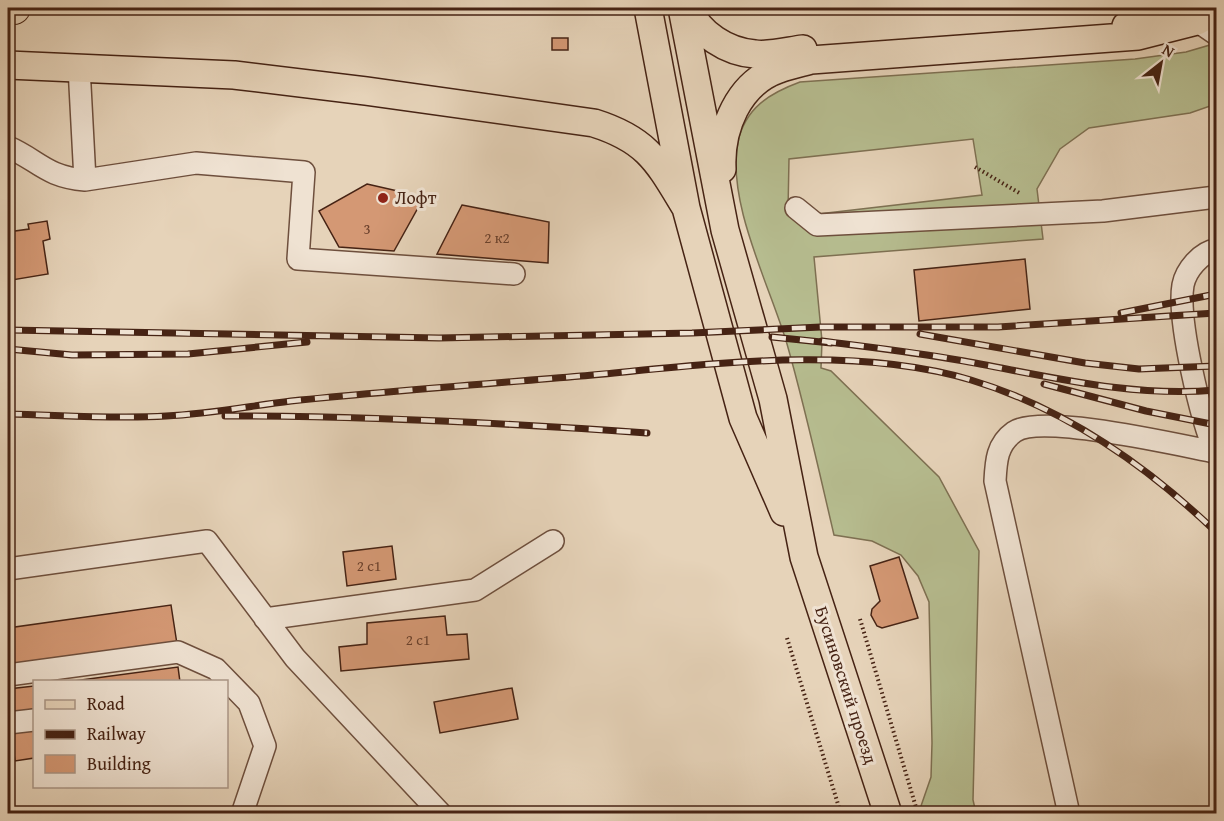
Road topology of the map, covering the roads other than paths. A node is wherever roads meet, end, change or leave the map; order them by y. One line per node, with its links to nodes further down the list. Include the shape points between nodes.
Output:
1 (8, 8): 2 (highway)
2 (14, 8)
3 (648, 8): 13 (main road)
4 (682, 8): 15 (main road)
5 (688, 8): 6 (main road, via 705,34 729,48 756,55 1128,26)
6 (1165, 8)
7 (1210, 22): 15 (main road, via 1138,36 811,60 777,69 750,86 724,133 721,161)
8 (8, 65): 9 (main road)
9 (79, 68): 11 (lane); 13 (main road, via 234,75 594,123 617,130 645,147)
10 (8, 147): 11 (lane, via 39,167 68,179)
11 (85, 180): 17 (lane, via 196,163 303,172 298,259)
12 (1216, 197): 14 (lane, via 1102,211 817,225)
13 (686, 208): 20 (main road, via 743,418)
14 (796, 208)
15 (725, 230): 20 (main road, via 773,399)
16 (1216, 250): 18 (lane, via 1190,267 1182,301 1196,392)
17 (514, 274)
18 (1216, 453): 31 (lane, via 1082,429 1035,425 1016,430 1002,442 995,481)
19 (553, 541): 22 (lane, via 475,590)
20 (804, 557): 30 (main road, Бусиновский проезд)
21 (8, 568): 22 (lane, via 207,541)
22 (265, 619): 29 (lane, via 295,658)
23 (8, 675): 24 (lane, via 178,652 216,669)
24 (224, 680)
25 (229, 686): 28 (lane, via 249,703 265,746)
26 (33, 720): 27 (lane)
27 (8, 723)
28 (242, 813)
29 (441, 813)
30 (888, 813)
31 (1070, 813)

